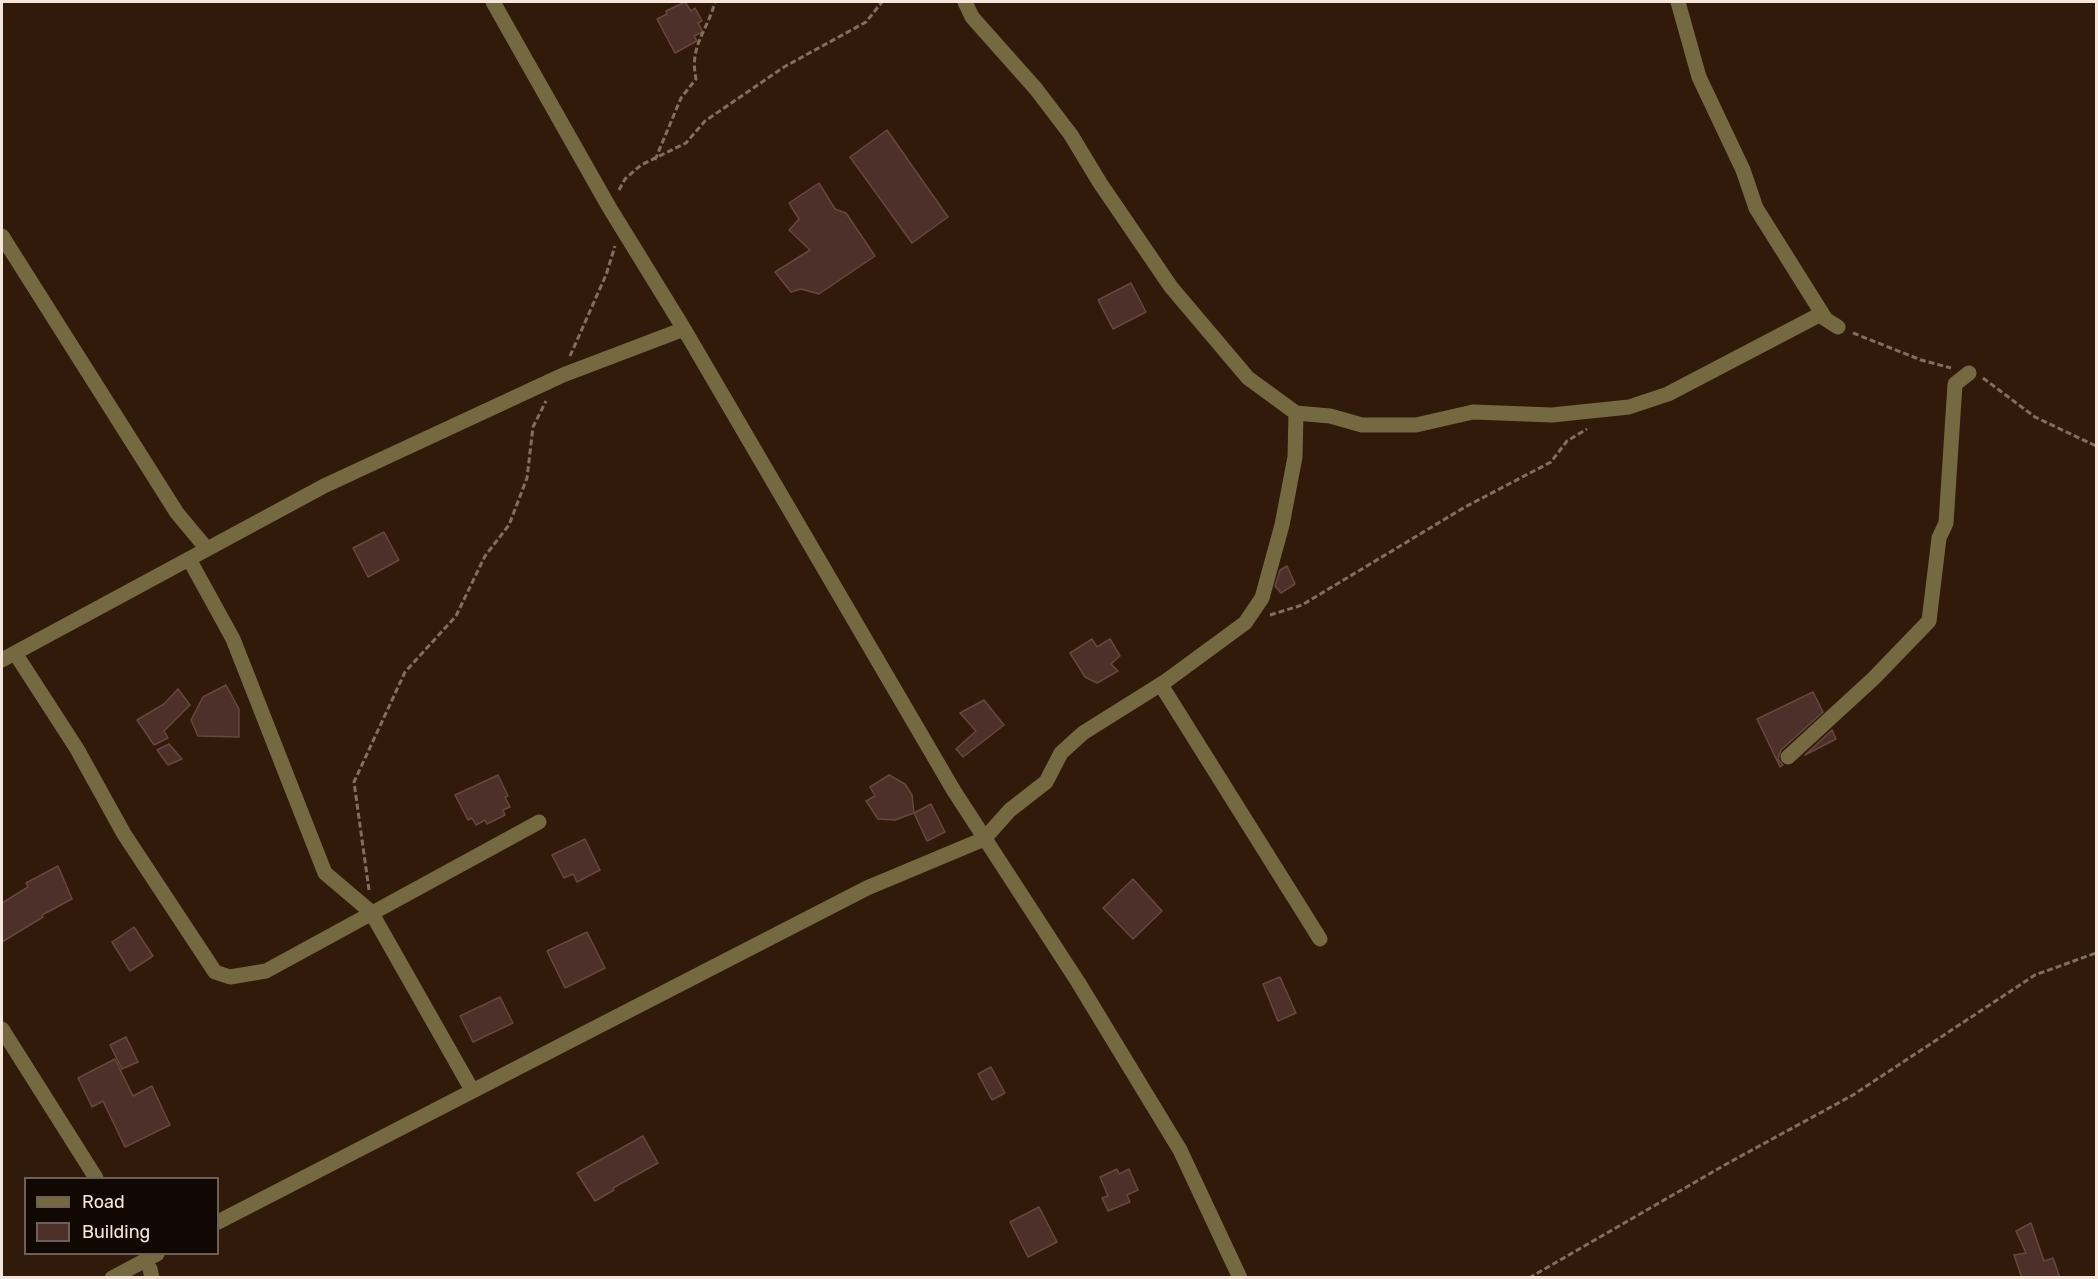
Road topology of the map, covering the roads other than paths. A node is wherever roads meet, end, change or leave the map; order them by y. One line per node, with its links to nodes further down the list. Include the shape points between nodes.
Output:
1 (493, 2): 5 (street, via 609,207)
2 (965, 2): 7 (street, via 972,17 1071,135 1171,286 1248,378)
3 (1678, 2): 7 (street, via 1698,77 1743,170 1756,208 1831,322 1819,315 1668,394 1629,407 1552,415 1473,412 1416,425 1362,425 1330,416)
4 (2, 236): 8 (street, via 177,513)
5 (684, 329): 8 (street, via 560,376 324,486); 14 (street)
6 (1969, 373): 12 (street, via 1955,384 1946,523 1939,538 1929,621)
7 (1296, 413): 11 (street, via 1295,456 1262,598 1245,623)
8 (207, 549): 9 (street)
9 (189, 559): 10 (street); 15 (street, via 233,639 325,873)
10 (8, 657): 15 (street, via 77,749 124,834 215,972 230,977 266,971)
11 (1161, 685): 14 (street, via 1068,746 1046,782 1010,810); 16 (street)
12 (1788, 757)
13 (539, 822): 15 (street)
14 (984, 839): 18 (street, via 867,888); 23 (street, via 1078,982 1179,1150)
15 (371, 912): 18 (street)
16 (1320, 939)
17 (2, 1029): 19 (street)
18 (472, 1090): 20 (street)
19 (95, 1177)
20 (219, 1221)
21 (150, 1263): 22 (street)
22 (112, 1278)
23 (1240, 1278)

